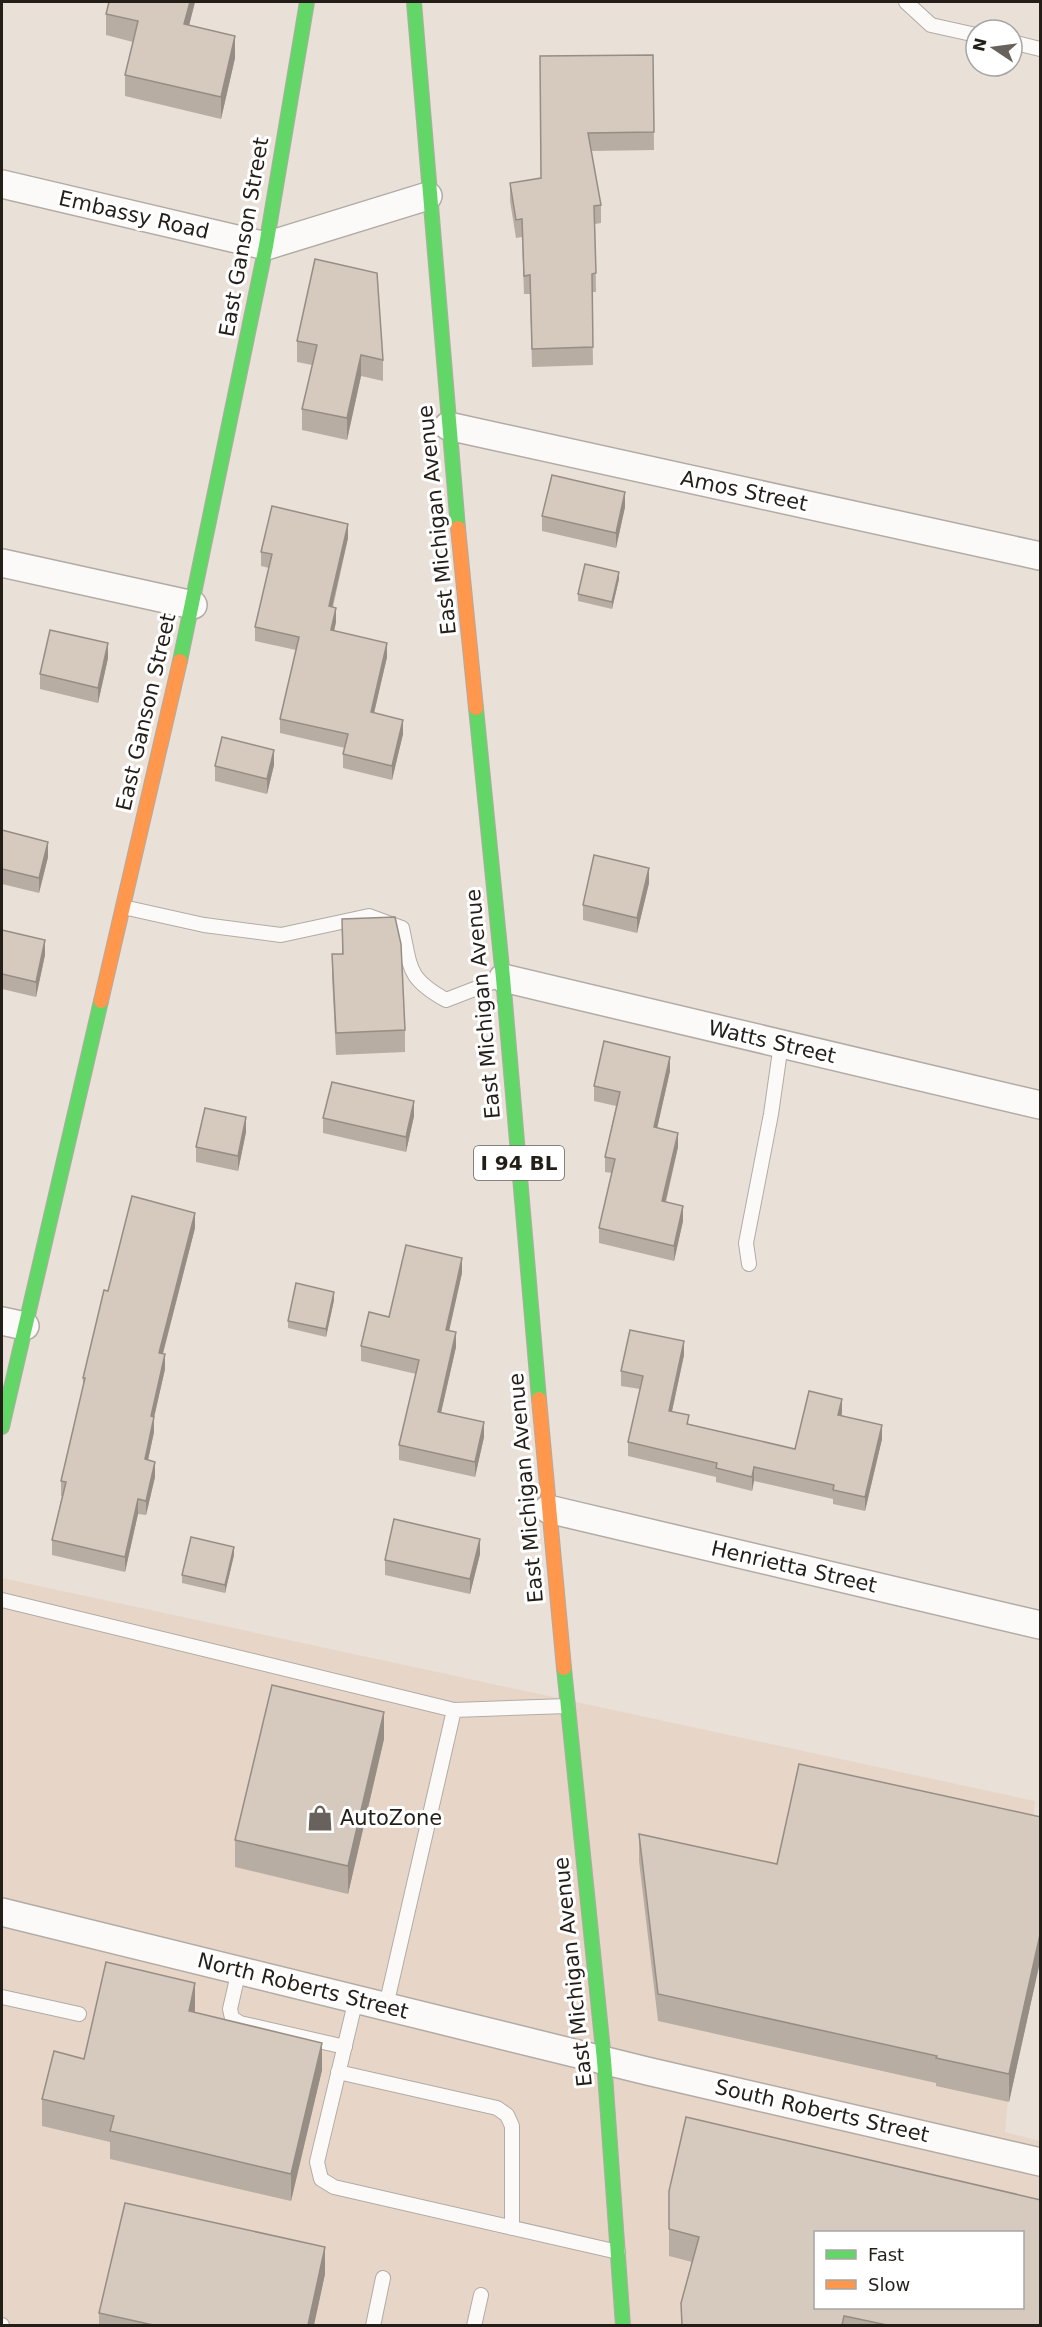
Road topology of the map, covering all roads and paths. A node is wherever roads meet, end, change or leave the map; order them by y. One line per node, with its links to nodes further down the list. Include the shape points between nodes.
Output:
1 (307, 2): 9 (main road, East Ganson Street)
2 (414, 2): 8 (main road, East Michigan Avenue / I 94 BL)
3 (906, 2): 4 (lane, via 931,25)
4 (964, 32)
5 (1024, 45): 6 (lane)
6 (1041, 49)
7 (2, 184): 9 (street, Embassy Road)
8 (428, 196): 9 (street); 10 (main road, East Michigan Avenue / I 94 BL)
9 (266, 246): 13 (main road, East Ganson Street)
10 (448, 426): 11 (street, Amos Street); 15 (main road, East Michigan Avenue / I 94 BL)
11 (1041, 556)
12 (2, 563): 13 (street)
13 (193, 606): 14 (main road, East Ganson Street)
14 (123, 907): 15 (lane, via 204,925 281,935 369,916 402,928 412,971 423,987 446,1000); 19 (main road, East Ganson Street)
15 (503, 978): 16 (street, Watts Street); 21 (main road, East Michigan Avenue / I 94 BL)
16 (781, 1044): 17 (street, Watts Street); 18 (lane, via 746,1243)
17 (1041, 1105)
18 (749, 1264)
19 (13, 1324): 20 (main road, East Ganson Street)
20 (2, 1427)
21 (548, 1509): 23 (street, Henrietta Street); 24 (main road, East Michigan Avenue / I 94 BL)
22 (2, 1600): 25 (lane)
23 (1041, 1625)
24 (568, 1706): 25 (lane); 33 (main road, East Michigan Avenue / I 94 BL)
25 (454, 1710): 30 (lane)
26 (2, 1912): 27 (street, North Roberts Street)
27 (239, 1970): 29 (street, North Roberts Street); 32 (lane, via 230,2009 232,2018)
28 (2, 1997): 31 (lane)
29 (356, 1999): 30 (street, North Roberts Street); 32 (lane)
30 (386, 2006): 33 (street, North Roberts Street)
31 (79, 2014)
32 (345, 2047): 34 (lane)
33 (604, 2060): 35 (street, South Roberts Street); 37 (main road, East Michigan Avenue / I 94 BL)
34 (338, 2072): 36 (lane, via 497,2108 507,2115 512,2126); 36 (lane, via 317,2162 321,2180 334,2187)
35 (1041, 2162)
36 (512, 2228): 37 (lane)
37 (618, 2252): 42 (main road, East Michigan Avenue / I 94 BL)
38 (384, 2278): 40 (lane)
39 (481, 2295): 41 (lane)
40 (373, 2325)
41 (474, 2325)
42 (623, 2325)

